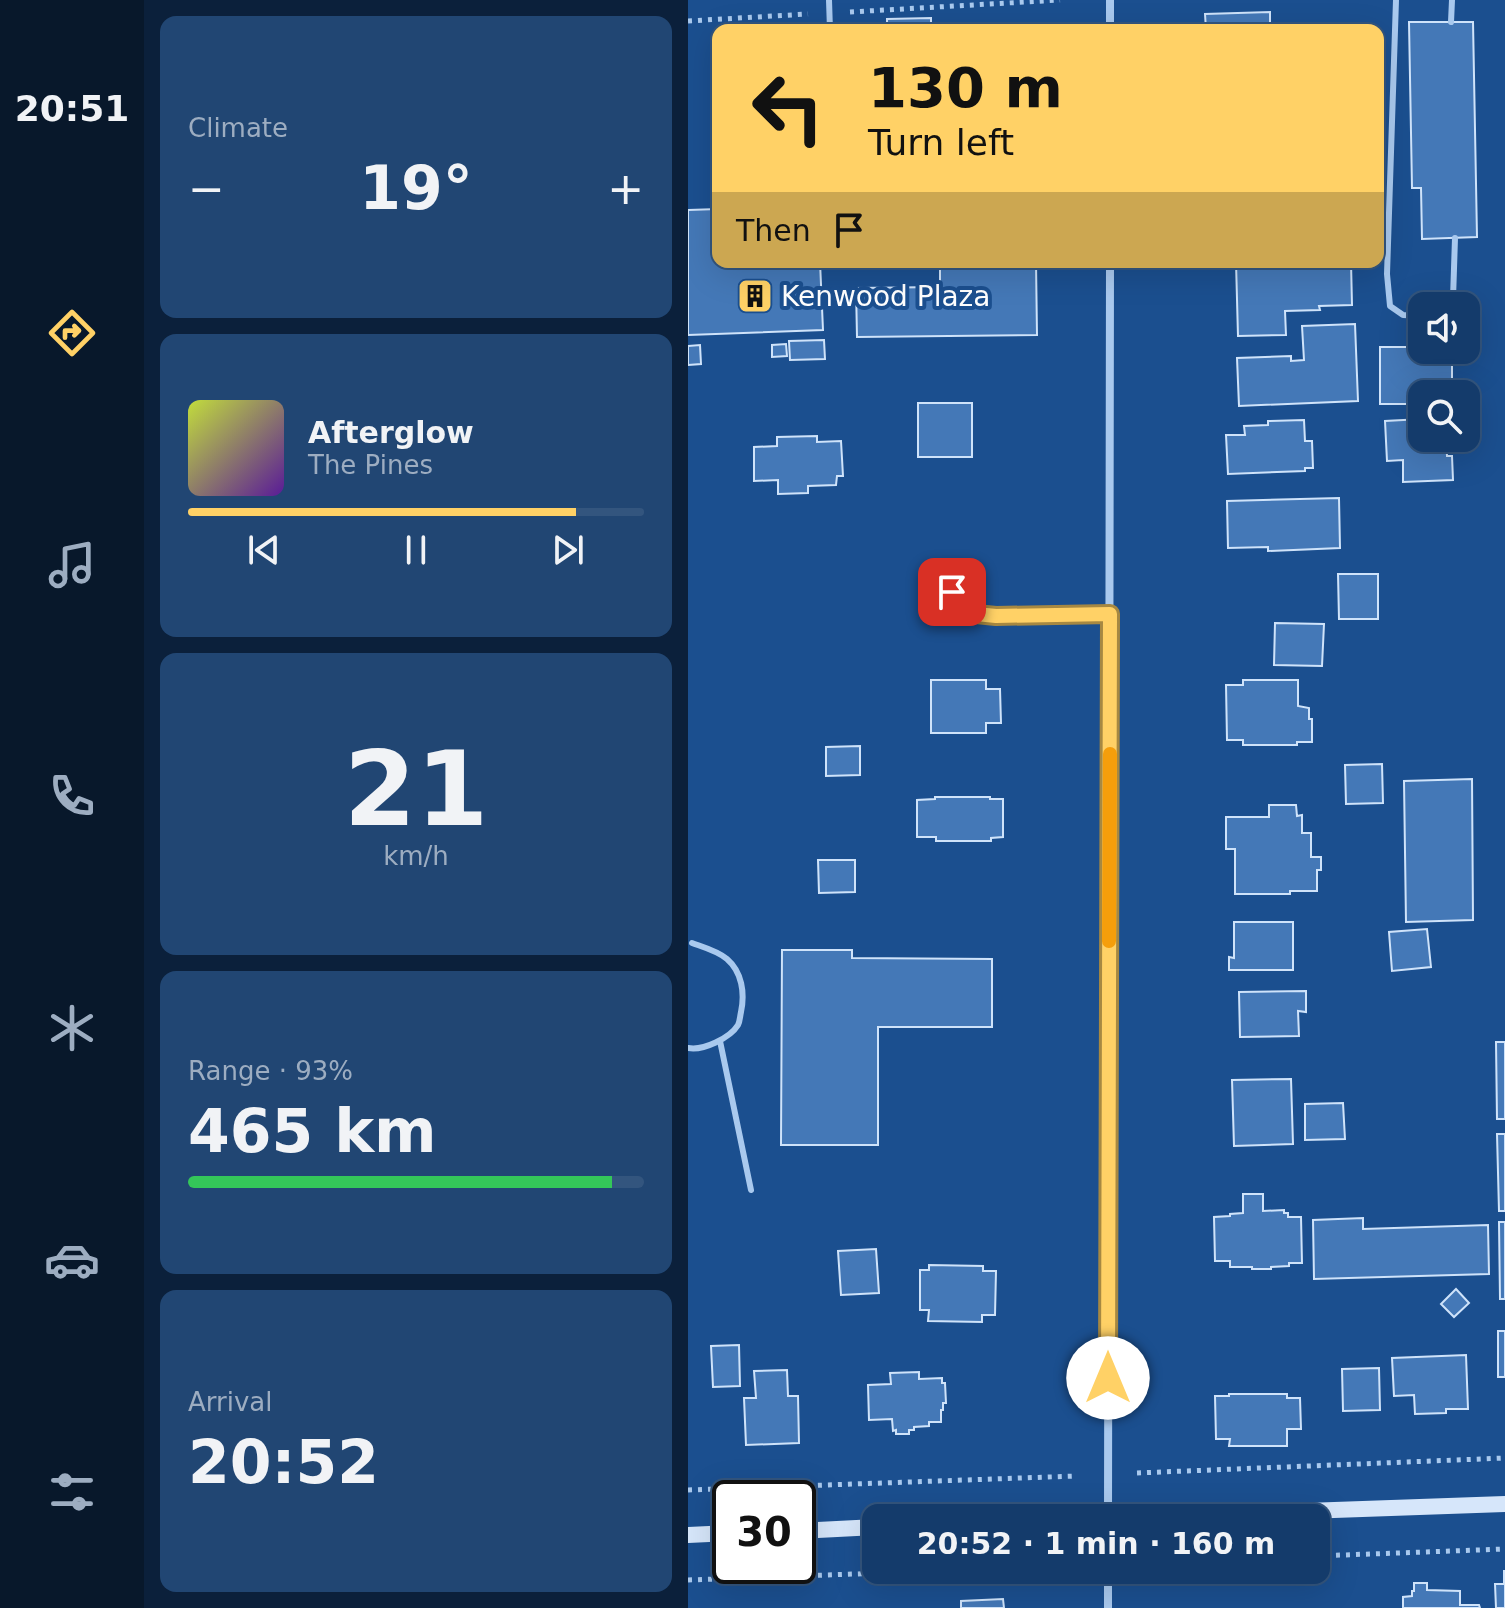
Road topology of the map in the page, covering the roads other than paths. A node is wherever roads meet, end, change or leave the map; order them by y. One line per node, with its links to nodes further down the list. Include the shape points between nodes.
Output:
1 (829, 0): 6 (lane)
2 (1110, 0): 7 (street)
3 (1396, 0): 11 (lane, via 1387,274 1390,306)
4 (1452, 0): 5 (lane)
5 (1451, 22)
6 (830, 24)
7 (1110, 24)
8 (1455, 238): 10 (lane)
9 (1110, 268): 13 (street)
10 (1453, 292)
11 (1408, 315)
12 (946, 572): 13 (lane, via 952,592 976,614)
13 (1110, 614): 18 (street)
14 (692, 943): 15 (lane, via 727,958 740,976 738,1025)
15 (720, 1041): 16 (lane, via 698,1050); 17 (lane)
16 (688, 1048)
17 (751, 1190)
18 (1108, 1504)
19 (1505, 1504): 20 (street)
20 (1330, 1510)
21 (862, 1528): 22 (street)
22 (816, 1530)
23 (712, 1534): 24 (street)
24 (688, 1535)
25 (1108, 1584): 26 (street)
26 (1108, 1608)

